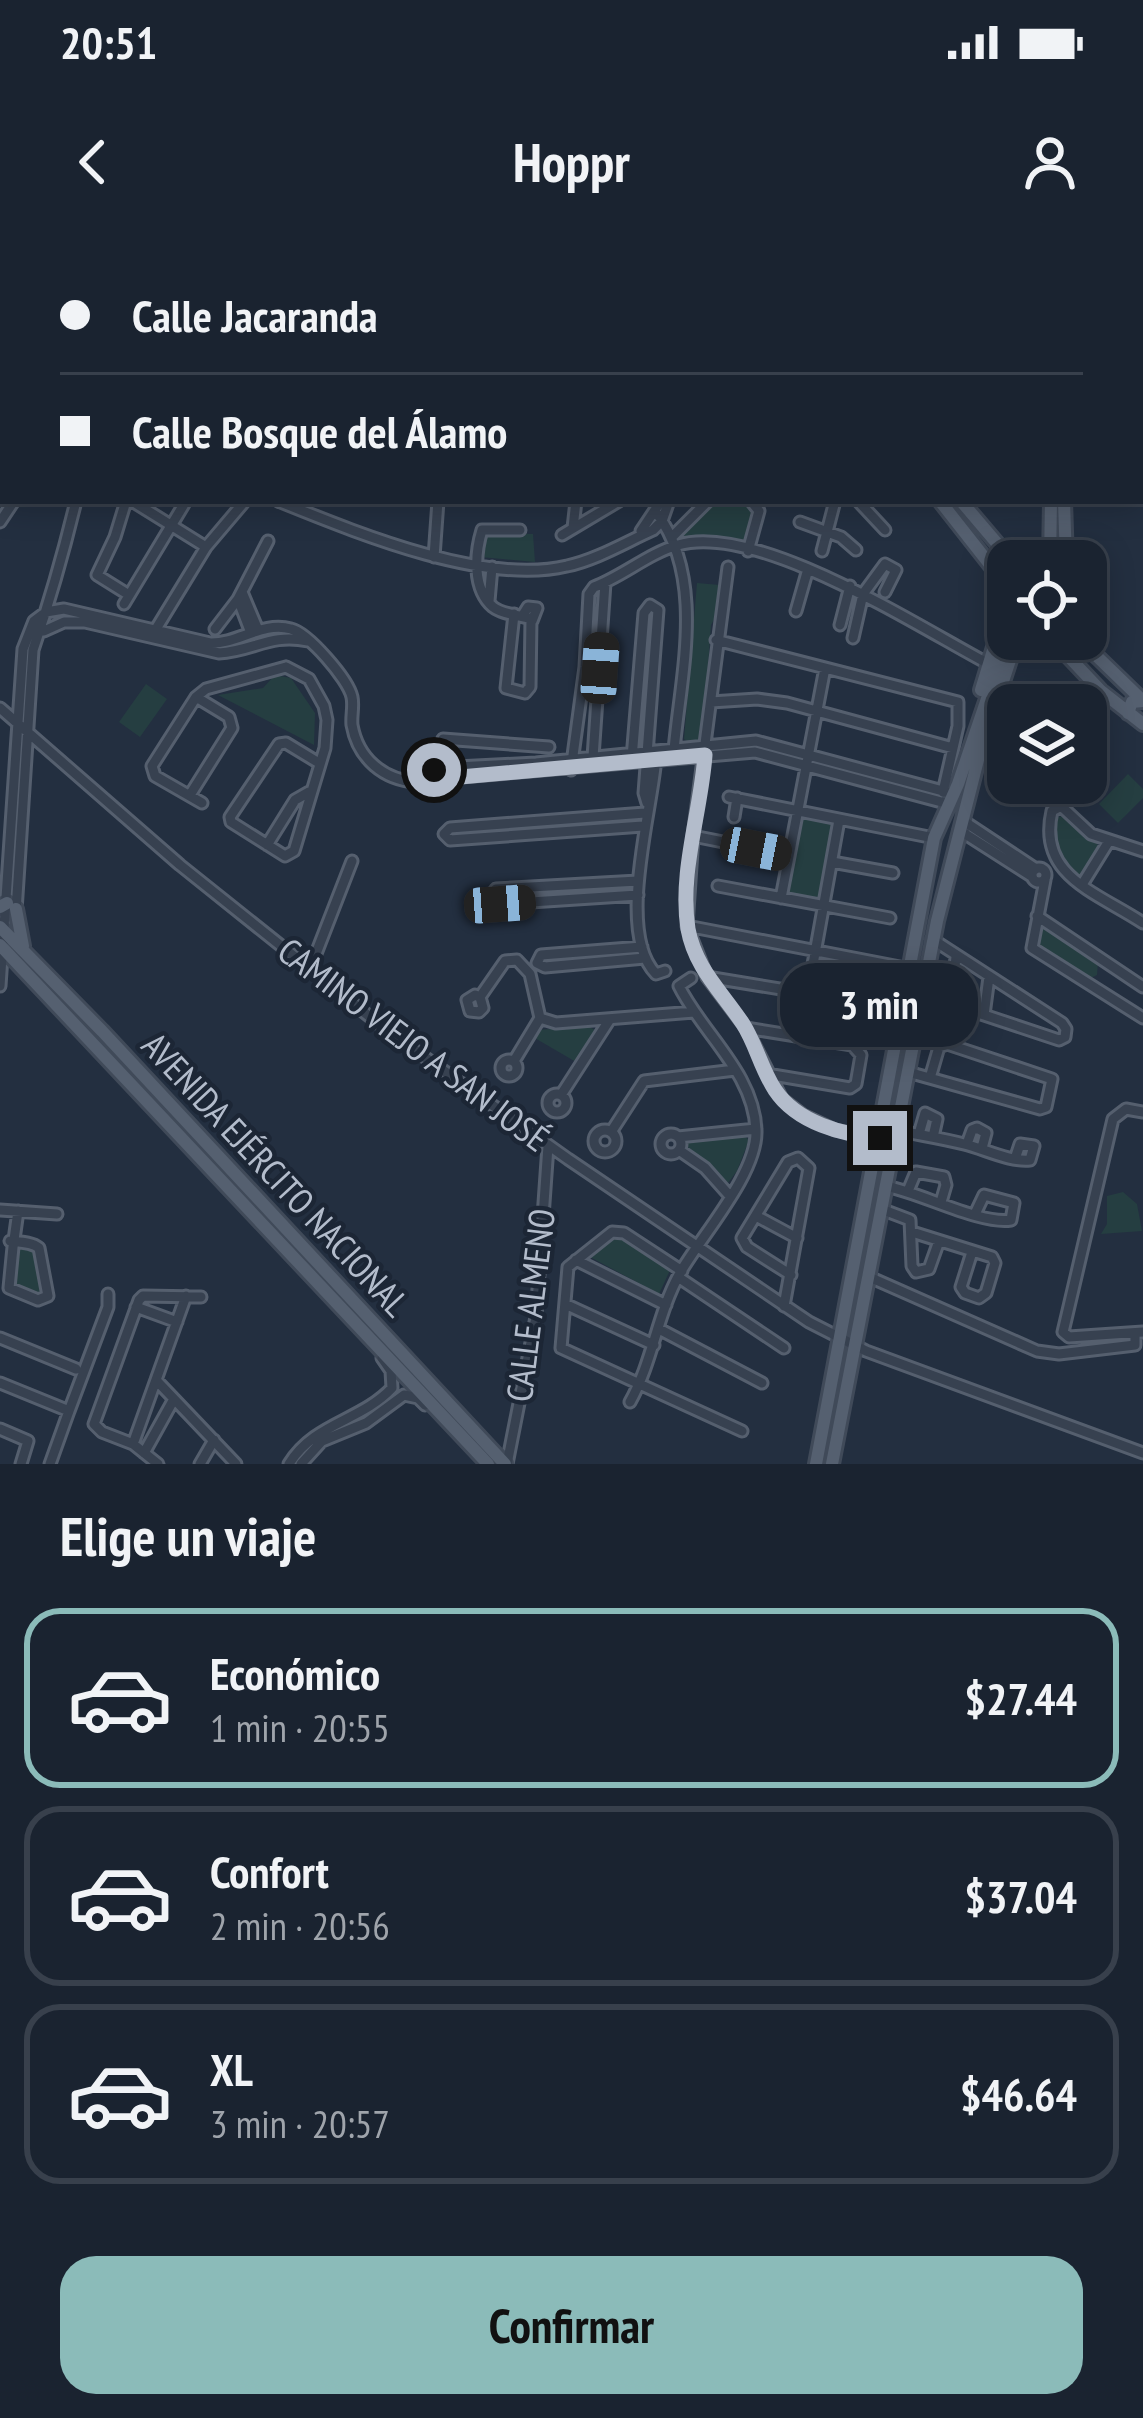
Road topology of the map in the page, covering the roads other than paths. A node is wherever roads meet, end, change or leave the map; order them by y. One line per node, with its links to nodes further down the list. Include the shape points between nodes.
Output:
1 (75, 504): 50 (street)
2 (128, 504): 21 (street, via 97,575 127,600)
3 (134, 504): 21 (street)
4 (184, 504): 21 (street)
5 (243, 504): 33 (street)
6 (285, 504): 37 (street)
7 (438, 504): 37 (street)
8 (576, 504): 22 (street)
9 (615, 504): 22 (street)
10 (705, 504): 32 (street)
11 (753, 504): 35 (street, via 759,511)
12 (834, 504): 25 (street)
13 (861, 504): 24 (street)
14 (942, 504): 38 (main road)
15 (964, 504): 27 (main road)
16 (1051, 504): 28 (main road)
17 (1063, 504): 29 (main road)
18 (1072, 504): 30 (main road)
19 (662, 509): 32 (street); 40 (street, via 638,536 568,566)
20 (800, 522): 25 (street)
21 (170, 526): 33 (street)
22 (573, 528): 26 (street)
23 (520, 530): 39 (street, via 482,530)
24 (885, 530)
25 (828, 531): 34 (street); 36 (street)
26 (562, 535)
27 (994, 540)
28 (1055, 540)
29 (1059, 540)
30 (1062, 540)
31 (268, 541): 48 (street)
32 (674, 541): 35 (street); 44 (street); 92 (street, via 686,600)
33 (206, 548): 55 (street)
34 (856, 550)
35 (748, 551): 42 (street)
36 (823, 551)
37 (432, 556): 39 (street)
38 (987, 561)
39 (476, 565): 40 (street); 43 (street)
40 (492, 567): 43 (street)
41 (728, 567): 59 (street)
42 (808, 568): 45 (street); 49 (street)
43 (484, 583): 51 (street, via 495,608)
44 (605, 583): 67 (street, via 589,594); 69 (street)
45 (850, 586): 47 (street); 52 (street)
46 (885, 592): 47 (street, via 896,570 885,564)
47 (863, 594): 58 (street); 66 (street)
48 (240, 596): 53 (street); 56 (street)
49 (796, 610)
50 (46, 612): 54 (street); 55 (street, via 64,609); 80 (street, via 23,649)
51 (523, 617): 51 (street, via 530,687 525,693 506,686)
52 (840, 625)
53 (214, 629)
54 (44, 631): 55 (street, via 74,621); 87 (street, via 33,650)
55 (154, 632): 56 (street, via 219,644); 57 (street, via 219,653)
56 (255, 632): 57 (street)
57 (300, 636): 68 (street); 106 (street, via 348,688 365,755 383,774)
58 (853, 638)
59 (716, 640): 70 (street); 79 (street)
60 (988, 660): 66 (main road)
61 (994, 660): 81 (main road)
62 (1006, 660): 81 (main road)
63 (1009, 660): 89 (main road)
64 (1072, 660): 73 (main road)
65 (1099, 660): 74 (main road)
66 (987, 663): 85 (main road)
67 (585, 667): 69 (street); 100 (street)
68 (291, 668): 77 (street); 98 (street, via 309,679 324,706)
69 (600, 668): 95 (street)
70 (825, 668): 83 (street); 88 (street, via 958,702)
71 (639, 679): 72 (street); 72 (street, via 650,605 658,610); 97 (street)
72 (652, 680): 96 (street)
73 (1096, 684)
74 (1123, 684): 75 (main road, via 1121,693); 78 (main road)
75 (1107, 694)
76 (1107, 695): 84 (main road)
77 (196, 697): 108 (street, via 230,717 232,728); 108 (street, via 152,766 155,776)
78 (1143, 701): 84 (main road, via 1132,702)
79 (711, 702): 83 (street, via 767,700); 93 (street)
80 (19, 703): 82 (street); 87 (street)
81 (985, 703): 89 (main road); 104 (main road)
82 (1, 709): 87 (street, CAMINO VIEJO A SAN JOSÉ)
83 (815, 711): 91 (street); 94 (street)
84 (1128, 713): 86 (main road)
85 (973, 720): 88 (street); 104 (main road)
86 (1143, 724)
87 (22, 726): 139 (street); 156 (street, CAMINO VIEJO A SAN JOSÉ)
88 (958, 726): 91 (street)
89 (985, 733): 117 (main road)
90 (442, 739): 99 (street, via 541,747)
91 (953, 748): 109 (street)
92 (674, 750): 93 (street); 96 (street)
93 (705, 751): 94 (street, via 756,741); 96 (street); 101 (street, via 761,752); 120 (street)
94 (808, 753): 101 (street); 102 (street)
95 (593, 757): 97 (street); 100 (street)
96 (651, 758): 97 (street); 111 (street)
97 (631, 760): 100 (street)
98 (319, 763): 107 (street); 124 (street, via 279,744 230,817)
99 (542, 765): 100 (street); 103 (street)
100 (571, 765)
101 (806, 766): 105 (street); 112 (street)
102 (860, 767): 105 (street); 109 (street)
103 (432, 774)
104 (961, 774): 109 (main road)
105 (856, 781): 109 (street)
106 (416, 782)
107 (309, 792): 124 (street); 124 (street, via 294,851 285,856)
108 (190, 795): 110 (street)
109 (946, 797): 122 (main road)
110 (202, 803)
111 (646, 808): 114 (street); 118 (street)
112 (797, 810): 113 (street, via 733,797); 115 (street); 126 (street)
113 (734, 817)
114 (574, 819): 116 (street); 119 (street)
115 (839, 820): 122 (street); 128 (street)
116 (511, 824): 121 (street); 121 (street, via 444,834)
117 (961, 825): 131 (street); 144 (main road)
118 (643, 826): 119 (street); 132 (street)
119 (575, 832): 121 (street)
120 (693, 836): 126 (street); 146 (street)
121 (512, 837)
122 (934, 838): 144 (main road)
123 (1109, 841): 125 (street); 129 (street, via 1057,807 1048,838); 133 (street)
124 (267, 845)
125 (1143, 851)
126 (788, 855): 137 (street)
127 (352, 861): 156 (street)
128 (832, 862): 130 (street); 140 (street)
129 (1058, 866): 131 (street); 133 (street)
130 (892, 873)
131 (1040, 875): 142 (street)
132 (638, 880): 134 (street); 136 (street)
133 (1083, 884): 145 (street)
134 (562, 886): 138 (street); 138 (street, via 496,890 490,897 500,904)
135 (718, 886): 137 (street)
136 (638, 895): 138 (street); 152 (street)
137 (781, 898): 140 (street)
138 (563, 899)
139 (8, 907): 148 (street); 150 (main road)
140 (824, 907): 143 (street); 149 (street)
141 (1143, 907): 145 (street)
142 (1037, 916): 154 (street); 163 (street, via 1032,948)
143 (890, 918)
144 (929, 919): 147 (main road); 157 (main road)
145 (1139, 921)
146 (688, 926): 149 (street); 159 (street)
147 (932, 940): 153 (street); 157 (main road)
148 (4, 944): 150 (main road, AVENIDA EJÉRCITO NACIONAL); 158 (main road); 162 (street); 191 (main road, AVENIDA EJÉRCITO NACIONAL)
149 (815, 950): 157 (street); 165 (street)
150 (26, 952): 158 (main road, AVENIDA EJÉRCITO NACIONAL)
151 (589, 952): 152 (street); 155 (street); 155 (street, via 541,955 537,963)
152 (645, 956): 155 (street)
153 (956, 957): 160 (street); 169 (street, via 949,1002)
154 (1106, 963): 163 (street); 164 (street)
155 (590, 964)
156 (310, 969): 187 (street, CAMINO VIEJO A SAN JOSÉ)
157 (919, 971): 167 (main road); 176 (main road)
158 (47, 976): 193 (main road, AVENIDA EJÉRCITO NACIONAL)
159 (707, 977): 165 (street); 173 (street)
160 (989, 977): 169 (street); 169 (street, via 1066,1029 1059,1040)
161 (692, 978): 168 (street, via 679,986)
162 (0, 986)
163 (1090, 986): 171 (street)
164 (1143, 987)
165 (808, 992): 167 (street)
166 (480, 997): 170 (street, via 505,961 517,960 532,979)
167 (904, 1009): 185 (main road)
168 (694, 1012): 172 (street); 175 (street)
169 (984, 1016)
170 (540, 1018): 172 (street); 174 (street)
171 (1143, 1018)
172 (610, 1019): 179 (street)
173 (746, 1028): 177 (street); 177 (street, via 861,1055 856,1084 845,1088)
174 (514, 1061)
175 (735, 1070): 182 (street); 183 (street, via 644,1082)
176 (908, 1072): 178 (street); 181 (main road)
177 (767, 1074): 185 (street, via 803,1115)
178 (930, 1078): 178 (street, via 1040,1109 1052,1079 947,1044 938,1047)
179 (561, 1095)
180 (1143, 1112): 222 (street, via 1126,1109 1113,1118)
181 (897, 1126): 186 (street); 192 (main road)
182 (756, 1129): 184 (street); 195 (street, via 751,1159)
183 (610, 1132)
184 (678, 1136): 189 (street); 189 (street, via 665,1136 662,1145 670,1154)
185 (880, 1138): 229 (main road)
186 (967, 1144): 188 (street); 188 (street, via 973,1129 985,1130)
187 (548, 1146): 208 (street, CAMINO VIEJO A SAN JOSÉ); 257 (street, CALLE ALMENO, via 536,1317)
188 (982, 1148): 190 (street)
189 (680, 1150): 195 (street)
190 (1020, 1160)
191 (222, 1180): 193 (main road, via 239,1194); 197 (main road, AVENIDA EJÉRCITO NACIONAL)
192 (885, 1186): 194 (street); 198 (main road)
193 (249, 1189): 203 (main road, AVENIDA EJÉRCITO NACIONAL)
194 (908, 1190): 196 (street); 196 (street, via 918,1171 944,1177)
195 (727, 1199): 208 (street)
196 (941, 1202): 201 (street)
197 (245, 1205): 203 (main road); 228 (main road, AVENIDA EJÉRCITO NACIONAL)
198 (880, 1209): 204 (street, via 910,1220); 213 (main road)
199 (10, 1211): 200 (street); 207 (street)
200 (57, 1214)
201 (975, 1214)
202 (756, 1216): 205 (street); 205 (street, via 788,1162 803,1160); 211 (street, via 744,1244)
203 (276, 1218): 257 (main road, AVENIDA EJÉRCITO NACIONAL)
204 (912, 1232): 206 (street); 206 (street, via 916,1272 929,1269)
205 (797, 1238): 211 (street)
206 (939, 1240): 209 (street)
207 (13, 1243): 207 (street, via 11,1291 48,1297 39,1247)
208 (695, 1247): 212 (street); 217 (street, CAMINO VIEJO A SAN JOSÉ)
209 (972, 1252): 209 (street, via 995,1262 979,1298 962,1287)
210 (576, 1260): 212 (street, via 612,1232 624,1233); 218 (street); 219 (street)
211 (790, 1272): 217 (street); 221 (street)
212 (680, 1274): 219 (street); 231 (street)
213 (867, 1276): 225 (street, via 1045,1353 1136,1345); 229 (main road)
214 (108, 1294): 240 (street)
215 (186, 1296): 216 (street); 220 (street, via 143,1296); 223 (street)
216 (201, 1297)
217 (773, 1298): 221 (street, CAMINO VIEJO A SAN JOSÉ)
218 (565, 1304): 230 (street); 236 (street, via 561,1348)
219 (666, 1305): 224 (street)
220 (136, 1306): 223 (street); 245 (street, via 94,1424)
221 (784, 1306): 229 (street, CAMINO VIEJO A SAN JOSÉ)
222 (1069, 1313): 226 (street); 226 (street, via 1063,1332)
223 (177, 1322): 233 (street)
224 (659, 1329): 230 (street); 234 (street)
225 (1139, 1332): 226 (street)
226 (1084, 1336)
227 (0, 1338): 232 (street)
228 (370, 1338): 237 (street, via 391,1371); 241 (main road, AVENIDA EJÉRCITO NACIONAL)
229 (847, 1342): 248 (street, CAMINO VIEJO A SAN JOSÉ); 258 (main road); 259 (main road)
230 (654, 1346): 236 (street)
231 (784, 1348)
232 (76, 1369)
233 (156, 1380): 238 (street); 245 (street)
234 (762, 1382)
235 (0, 1383): 240 (street)
236 (640, 1385): 239 (street); 243 (street)
237 (394, 1394): 241 (street, via 410,1394); 246 (street, via 319,1432)
238 (174, 1399): 244 (street); 247 (street)
239 (630, 1402)
240 (65, 1408): 250 (street)
241 (447, 1420): 256 (main road, AVENIDA EJÉRCITO NACIONAL)
242 (0, 1429): 249 (street, via 28,1441)
243 (742, 1431)
244 (214, 1440): 252 (street); 253 (street)
245 (133, 1444): 247 (street)
246 (307, 1447): 254 (street); 255 (street)
247 (144, 1453): 251 (street)
248 (1143, 1453)
249 (21, 1464)
250 (50, 1464)
251 (158, 1464)
252 (200, 1464)
253 (236, 1464)
254 (289, 1464)
255 (301, 1464)
256 (488, 1464)
257 (506, 1464)
258 (816, 1464)
259 (832, 1464)

